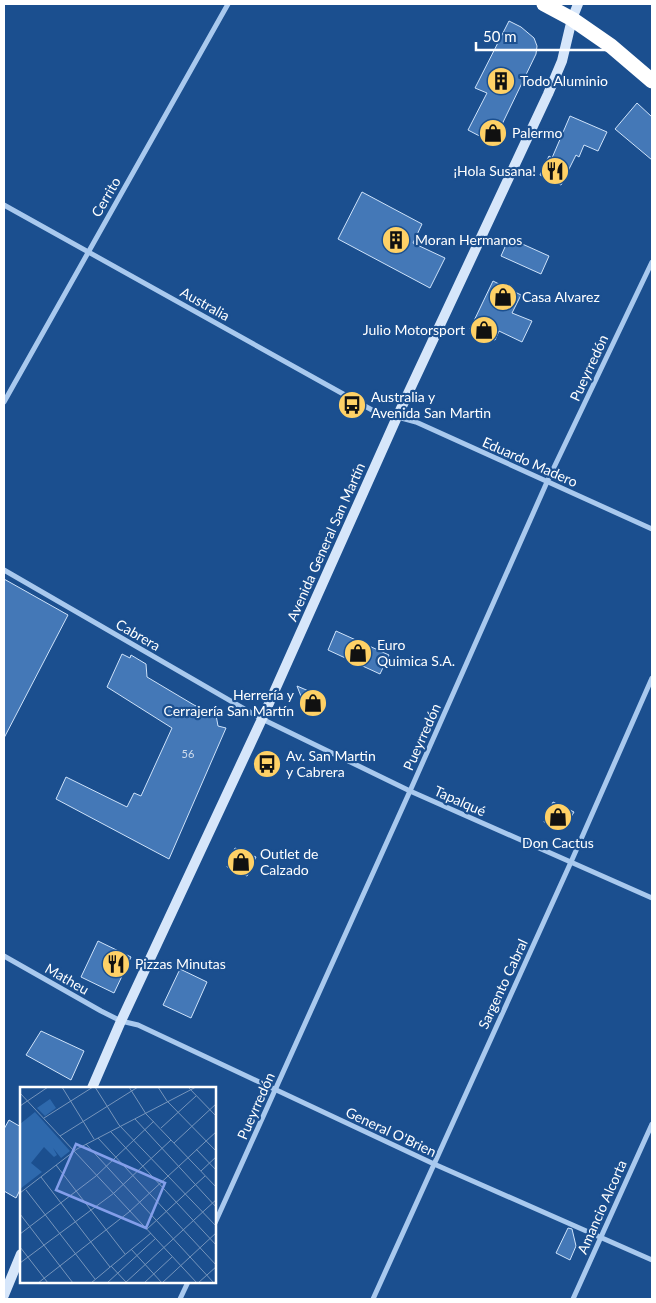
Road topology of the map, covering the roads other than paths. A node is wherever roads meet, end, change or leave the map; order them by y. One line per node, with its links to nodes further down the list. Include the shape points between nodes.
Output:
1 (228, 4): 7 (street, Cerrito)
2 (544, 4): 4 (highway)
3 (578, 4): 4 (main road, Avenida General San Martín)
4 (572, 19): 5 (highway, via 611,46); 10 (main road, Avenida General San Martín, via 562,61 548,94)
5 (652, 81)
6 (4, 205): 7 (street, Australia)
7 (88, 252): 9 (street, Cerrito); 10 (street, Australia, via 372,410)
8 (652, 262): 11 (street, Pueyrredón)
9 (4, 402)
10 (397, 417): 11 (street, Eduardo Madero, via 416,422); 15 (main road, Avenida General San Martín)
11 (548, 482): 12 (street, Eduardo Madero); 16 (street, Pueyrredón)
12 (652, 529)
13 (4, 570): 15 (street, Cabrera)
14 (652, 678): 17 (street, Sargento Cabral)
15 (262, 719): 16 (street, Tapalqué); 20 (main road, Avenida General San Martín)
16 (410, 791): 17 (street, Tapalqué); 22 (street, Pueyrredón)
17 (571, 862): 18 (street, Tapalqué); 24 (street, Sargento Cabral)
18 (652, 898)
19 (4, 956): 20 (street, Matheu)
20 (121, 1021): 21 (main road, Avenida General San Martín); 22 (street, General O'Brien, via 138,1025)
21 (92, 1087)
22 (275, 1090): 24 (street, General O'Brien); 25 (street, Pueyrredón)
23 (652, 1124): 26 (street, Amancio Alcorta)
24 (434, 1164): 26 (street, General O'Brien); 32 (street, Sargento Cabral)
25 (216, 1221)
26 (601, 1237): 28 (street, General O'Brien); 33 (street, Amancio Alcorta)
27 (20, 1256): 30 (main road)
28 (652, 1260)
29 (188, 1283): 31 (street)
30 (4, 1295)
31 (180, 1299)
32 (373, 1299)
33 (573, 1299)

